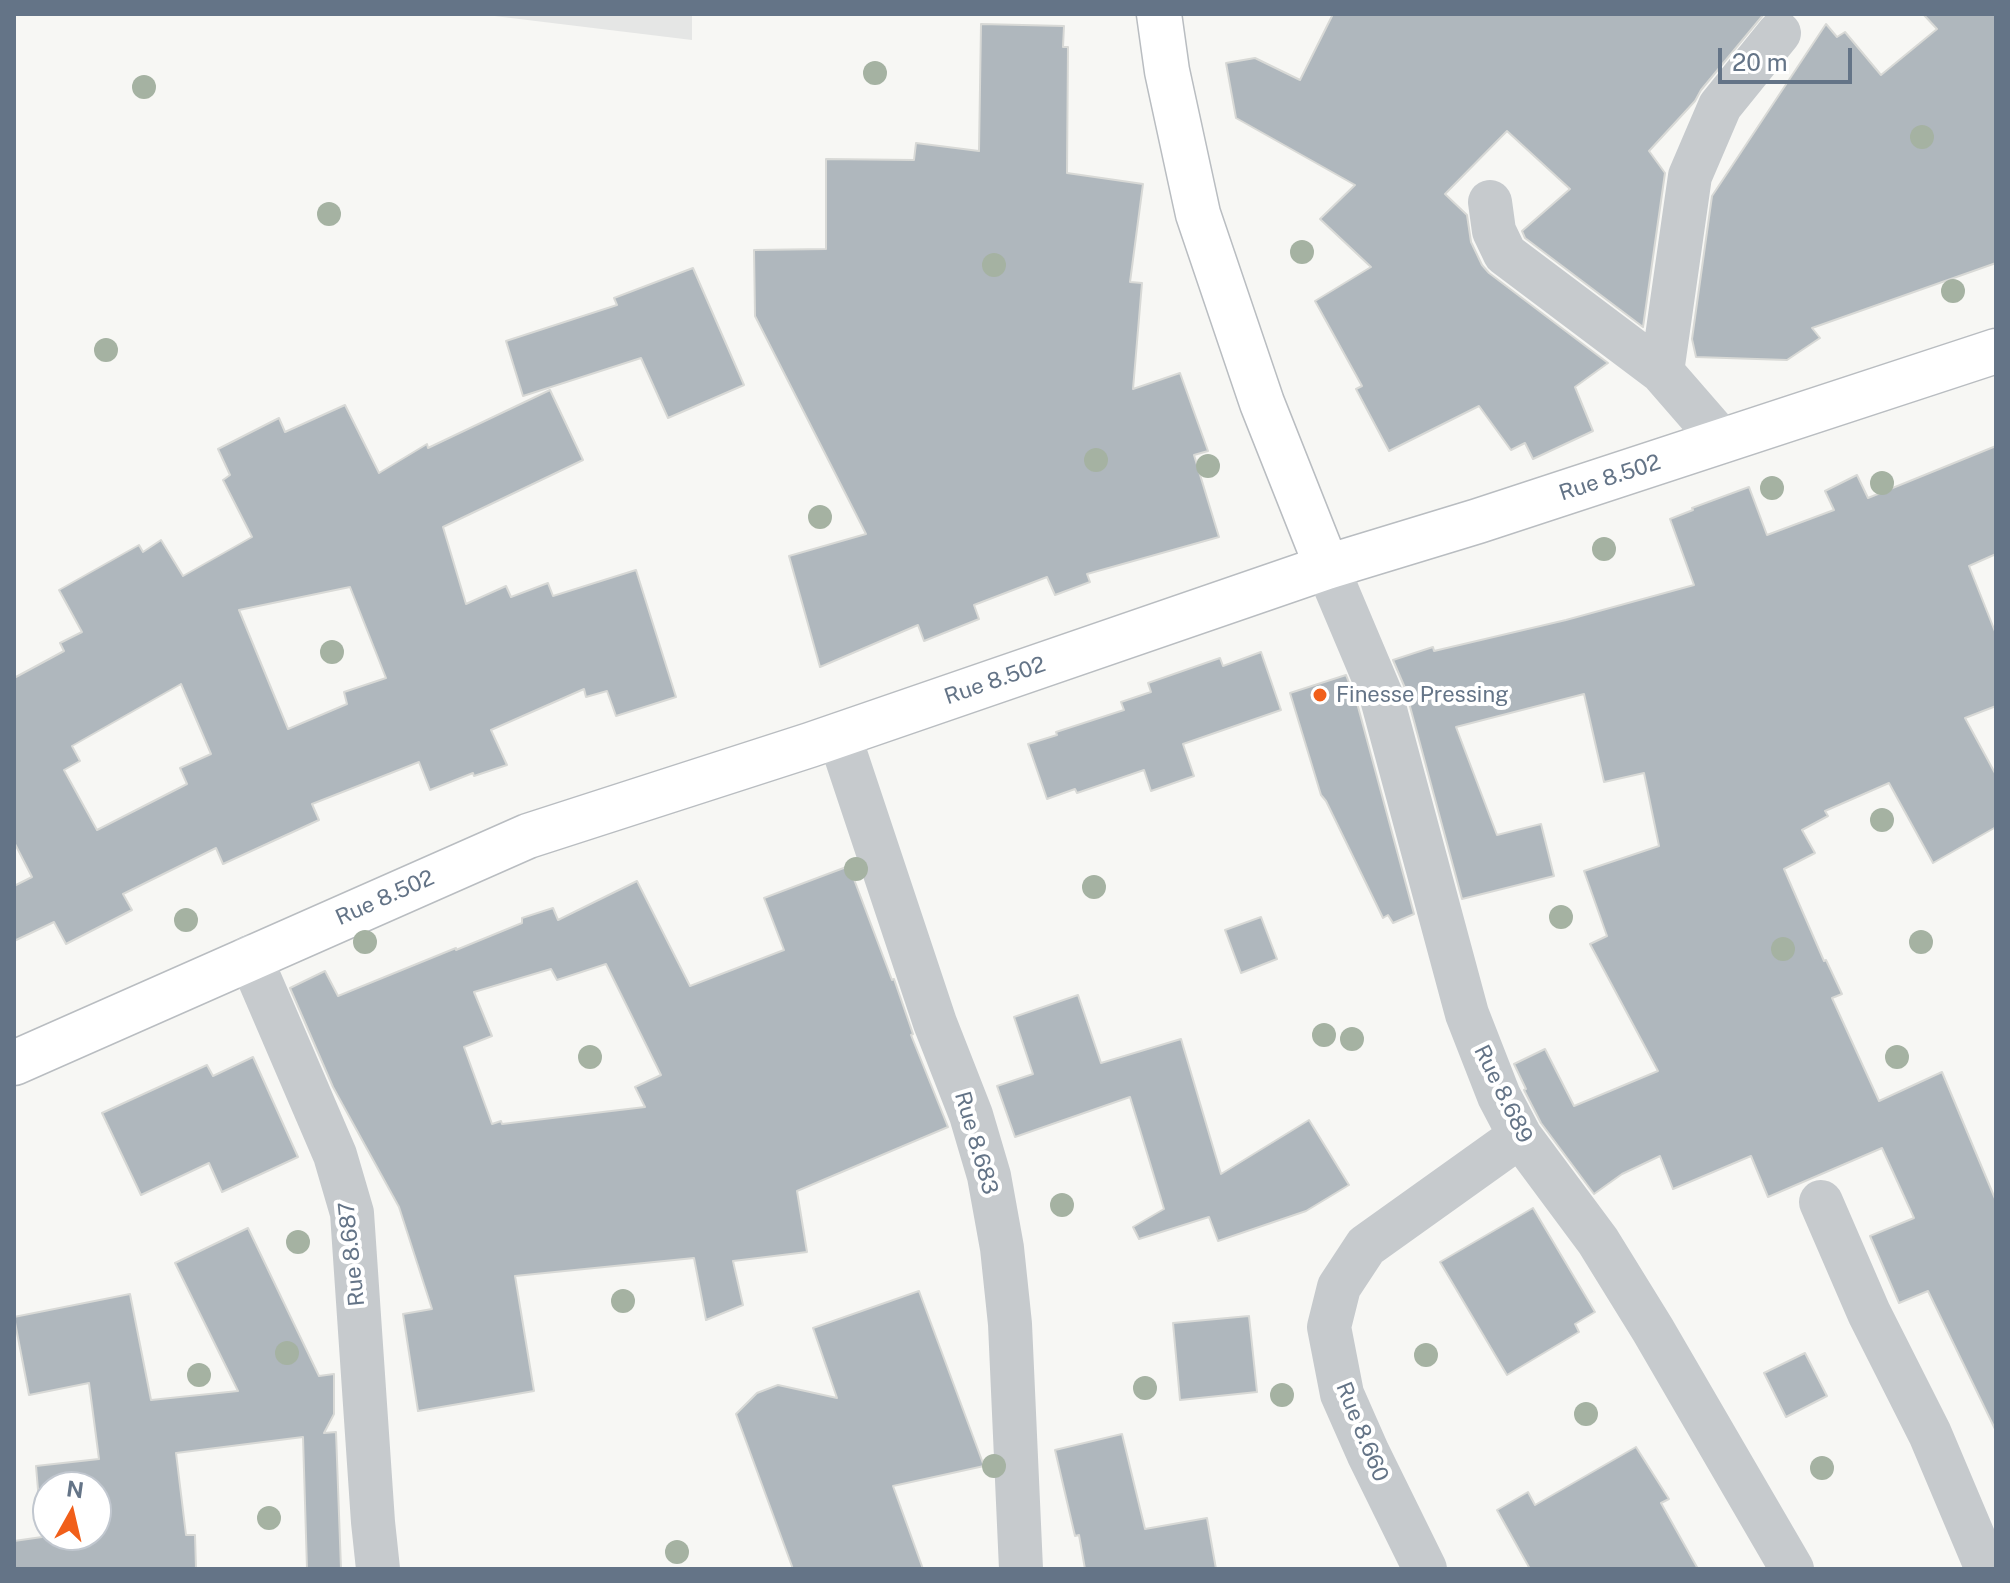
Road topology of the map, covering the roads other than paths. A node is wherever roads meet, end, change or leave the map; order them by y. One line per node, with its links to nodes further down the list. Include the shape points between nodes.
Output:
1 (1159, 14): 7 (main road, via 1198,214 1262,403)
2 (1779, 33): 5 (street, via 1720,106 1690,176)
3 (1490, 202): 5 (street, via 1494,231 1505,254)
4 (1992, 360): 6 (main road, Rue 8.502)
5 (1662, 372): 6 (street)
6 (1722, 441): 7 (main road, Rue 8.502)
7 (1327, 567): 8 (main road, Rue 8.502); 11 (street, Rue 8.689, via 1381,695 1467,1014)
8 (839, 735): 9 (main road, Rue 8.502, via 528,836); 14 (street, Rue 8.683, via 989,1176 1010,1324)
9 (250, 957): 10 (main road, Rue 8.502); 13 (street, Rue 8.687, via 335,1155 352,1213)
10 (14, 1063)
11 (1520, 1136): 15 (street, Rue 8.660, via 1366,1246 1339,1287 1329,1327 1342,1394); 16 (street, Rue 8.689, via 1598,1241)
12 (1821, 1202): 17 (street)
13 (378, 1569)
14 (1021, 1569)
15 (1425, 1569)
16 (1792, 1569)
17 (1987, 1569)

